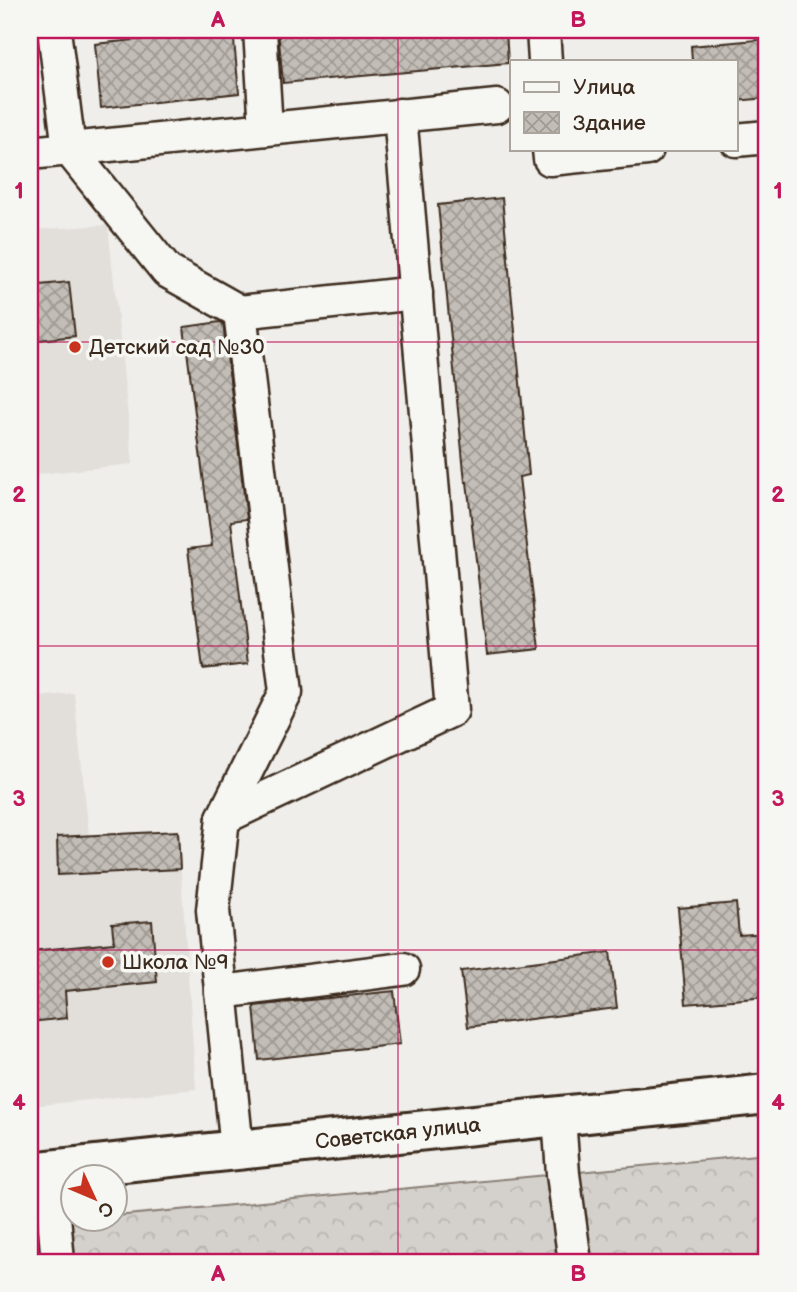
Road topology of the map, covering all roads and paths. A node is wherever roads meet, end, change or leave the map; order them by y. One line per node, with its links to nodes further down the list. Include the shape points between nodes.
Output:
1 (54, 30): 10 (street)
2 (260, 30): 7 (street)
3 (543, 30): 4 (street)
4 (545, 60)
5 (497, 106): 6 (street)
6 (400, 115): 7 (street); 14 (street)
7 (266, 129): 10 (street)
8 (767, 137): 9 (street)
9 (738, 140)
10 (69, 149): 13 (street); 15 (street, via 167,271)
11 (549, 150): 12 (street, via 550,159)
12 (637, 150)
13 (30, 153)
14 (416, 293): 15 (street); 16 (street, via 452,710)
15 (240, 312): 16 (street, via 286,692)
16 (223, 818): 18 (street, via 214,910)
17 (403, 969): 18 (street)
18 (221, 992): 21 (street)
19 (767, 1094): 20 (main road, Советская улица)
20 (559, 1116): 21 (main road, Советская улица); 24 (street)
21 (237, 1150): 22 (main road, Советская улица)
22 (40, 1171): 23 (street)
23 (58, 1262)
24 (575, 1262)

